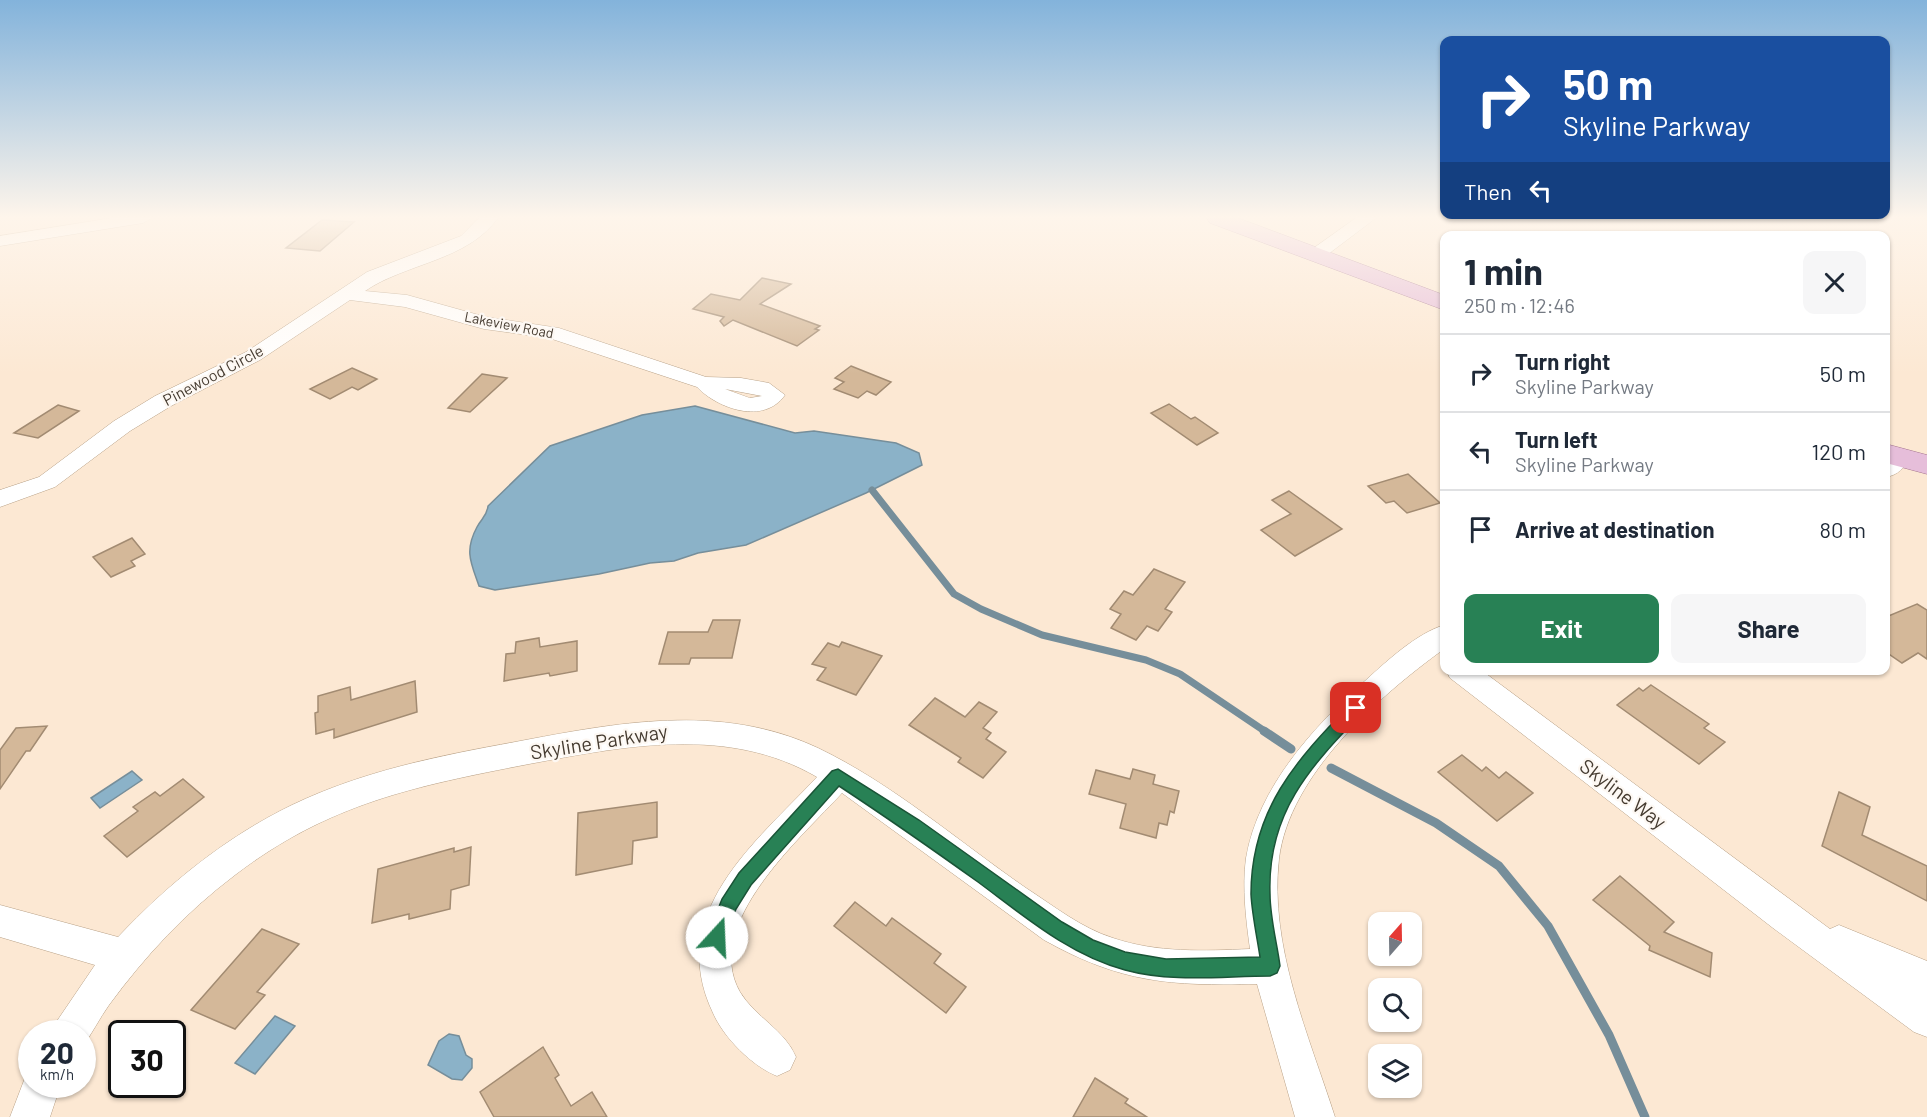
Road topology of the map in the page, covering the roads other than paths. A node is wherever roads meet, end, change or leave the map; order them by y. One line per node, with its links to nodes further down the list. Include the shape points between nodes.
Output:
1 (387, 270): 3 (street, Pinewood Circle)
2 (1359, 270): 4 (main road)
3 (344, 294): 5 (street, Lakeview Road, via 407,302 484,323 552,332); 8 (street, Pinewood Circle, via 253,356 129,422 56,476 24,493)
4 (1440, 301)
5 (704, 383)
6 (1890, 460): 7 (main road)
7 (1927, 465)
8 (0, 499)
9 (1439, 647): 15 (street, via 1388,677 1293,779 1275,815 1263,855 1260,894)
10 (1467, 675): 12 (street, Skyline Way)
11 (838, 776): 14 (street, Skyline Parkway, via 812,759 781,747 706,730 669,730 590,741 406,777 326,804 253,844 164,914); 15 (street, Skyline Parkway, via 1088,947 1125,961 1166,968); 19 (street, via 745,879 719,925 714,949 723,995 736,1017)
12 (1785, 917): 16 (street, Skyline Way); 17 (street, Skyline Way)
13 (0, 921): 14 (street)
14 (124, 956): 18 (street, Skyline Parkway)
15 (1270, 966): 22 (street)
16 (1927, 980)
17 (1927, 1019)
18 (80, 1020)
19 (777, 1057)
20 (37, 1098): 21 (street)
21 (30, 1117)
22 (1315, 1117)

